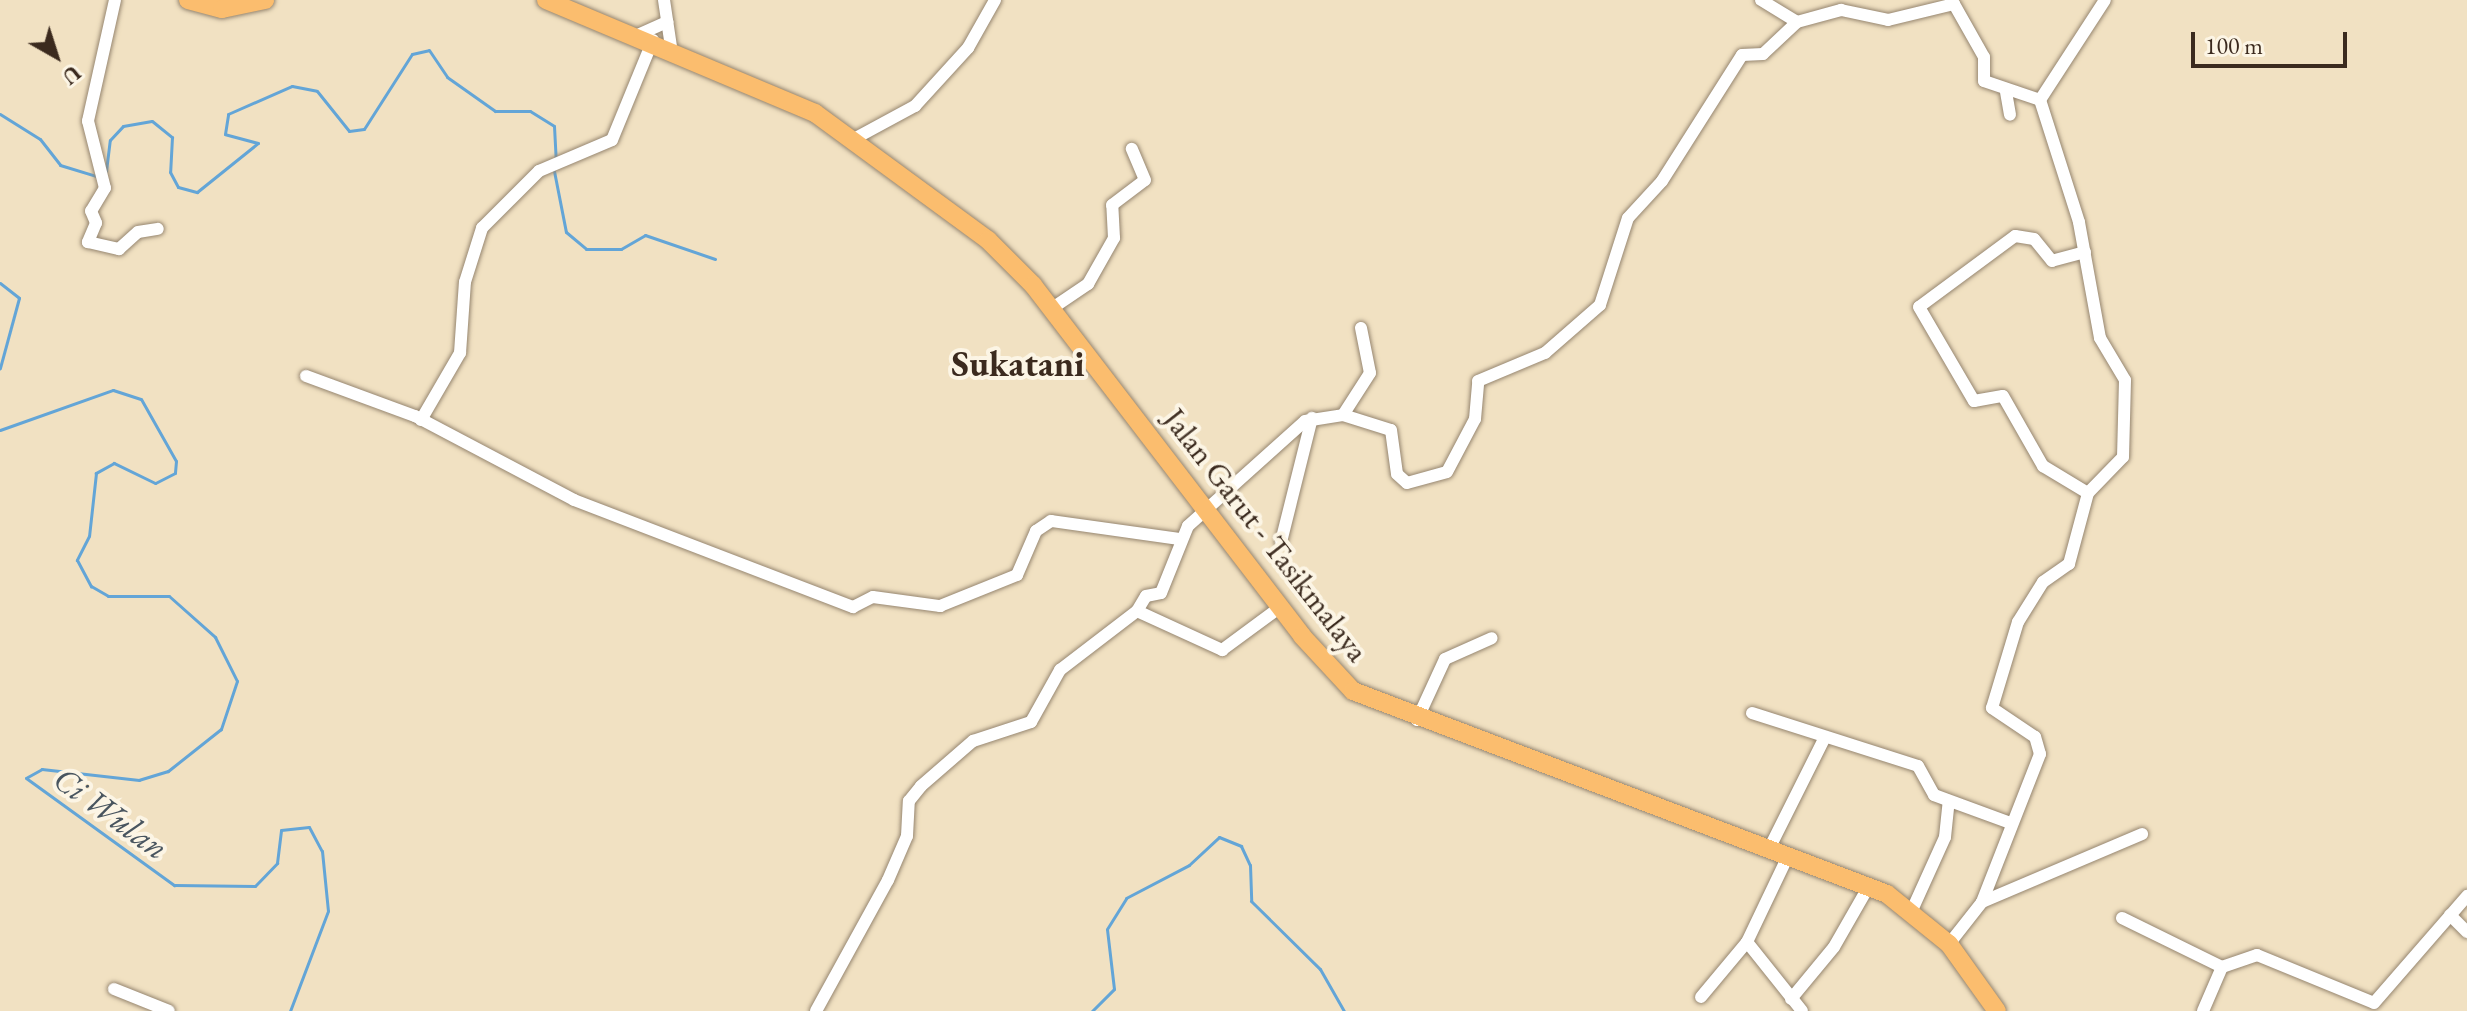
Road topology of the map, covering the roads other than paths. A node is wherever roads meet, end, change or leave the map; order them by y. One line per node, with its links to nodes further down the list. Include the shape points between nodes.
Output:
1 (115, 0): 18 (street, via 88,121 101,176 89,244 119,249 138,232)
2 (188, 0): 3 (main road, via 222,9)
3 (265, 0)
4 (546, 0): 11 (main road, Jalan Garut - Tasikmalaya)
5 (664, 0): 9 (street)
6 (995, 0): 16 (street, via 968,48 915,106)
7 (1761, 0): 10 (street)
8 (2105, 0): 14 (street)
9 (667, 22): 11 (street); 12 (street)
10 (1797, 22): 13 (street, via 1841,10 1888,20 1954,4 1984,57 1984,81); 23 (street, via 1763,54 1742,55 1662,181 1628,218 1600,305 1545,353 1478,381 1475,419 1447,472 1421,484 1401,480 1393,431)
11 (646, 37): 12 (main road, Jalan Garut - Tasikmalaya); 25 (street, via 612,140 549,165 477,237 460,353)
12 (671, 47): 16 (main road, Jalan Garut - Tasikmalaya, via 815,113)
13 (2006, 92): 14 (street); 15 (street)
14 (2040, 100): 19 (street)
15 (2010, 115)
16 (852, 140): 20 (main road, Jalan Garut - Tasikmalaya, via 988,240)
17 (1132, 149): 20 (street, via 1145,180 1112,205 1115,233 1088,284)
18 (158, 229)
19 (2085, 252): 26 (street, via 2100,338 2126,389 2121,462); 26 (street, via 2052,261 2034,239 2015,236 1919,307 1974,401 2003,396 2043,466)
20 (1051, 309): 27 (main road, Jalan Garut - Tasikmalaya)
21 (1361, 328): 23 (street, via 1370,373)
22 (306, 376): 25 (street)
23 (1343, 415): 24 (street)
24 (1312, 418): 27 (street); 29 (street)
25 (421, 420): 28 (street, via 574,500 853,607 873,597 940,606 1017,575 1036,531 1051,521)
26 (2088, 493): 37 (street, via 2069,564 2043,582 2018,622 1992,708 2041,748)
27 (1206, 508): 28 (street); 30 (main road, Jalan Garut - Tasikmalaya)
28 (1179, 539): 31 (street, via 1163,589 1146,596)
29 (1281, 542)
30 (1279, 608): 31 (street, via 1222,650); 34 (main road, Jalan Garut - Tasikmalaya, via 1353,691)
31 (1137, 611): 56 (street, via 1060,670 1031,722 973,741 911,797 907,836 888,880)
32 (1492, 638): 34 (street, via 1445,659)
33 (1752, 713): 35 (street)
34 (1417, 720): 39 (main road, Jalan Garut - Tasikmalaya)
35 (1823, 741): 36 (street, via 1918,766 1929,790); 39 (street)
36 (1949, 801): 37 (street); 44 (street, via 1945,837)
37 (2010, 823): 43 (street)
38 (2142, 834): 43 (street)
39 (1769, 849): 40 (main road, Jalan Garut - Tasikmalaya)
40 (1788, 856): 41 (main road, Jalan Garut - Tasikmalaya); 48 (street)
41 (1869, 886): 44 (main road, Jalan Garut - Tasikmalaya); 53 (street, via 1834,947)
42 (2467, 896): 45 (street)
43 (1982, 902): 49 (street)
44 (1913, 908): 49 (main road, Jalan Garut - Tasikmalaya)
45 (2450, 915): 47 (street); 54 (street)
46 (2122, 918): 50 (street)
47 (2467, 932)
48 (1747, 942): 52 (street); 53 (street)
49 (1949, 944): 58 (main road, Jalan Garut - Tasikmalaya)
50 (2222, 967): 54 (street, via 2241,956 2271,957); 59 (street)
51 (114, 989): 55 (street)
52 (1701, 997)
53 (1791, 999): 57 (street)
54 (2369, 1007)
55 (169, 1011)
56 (816, 1011)
57 (1802, 1011)
58 (1997, 1011)
59 (2203, 1011)

